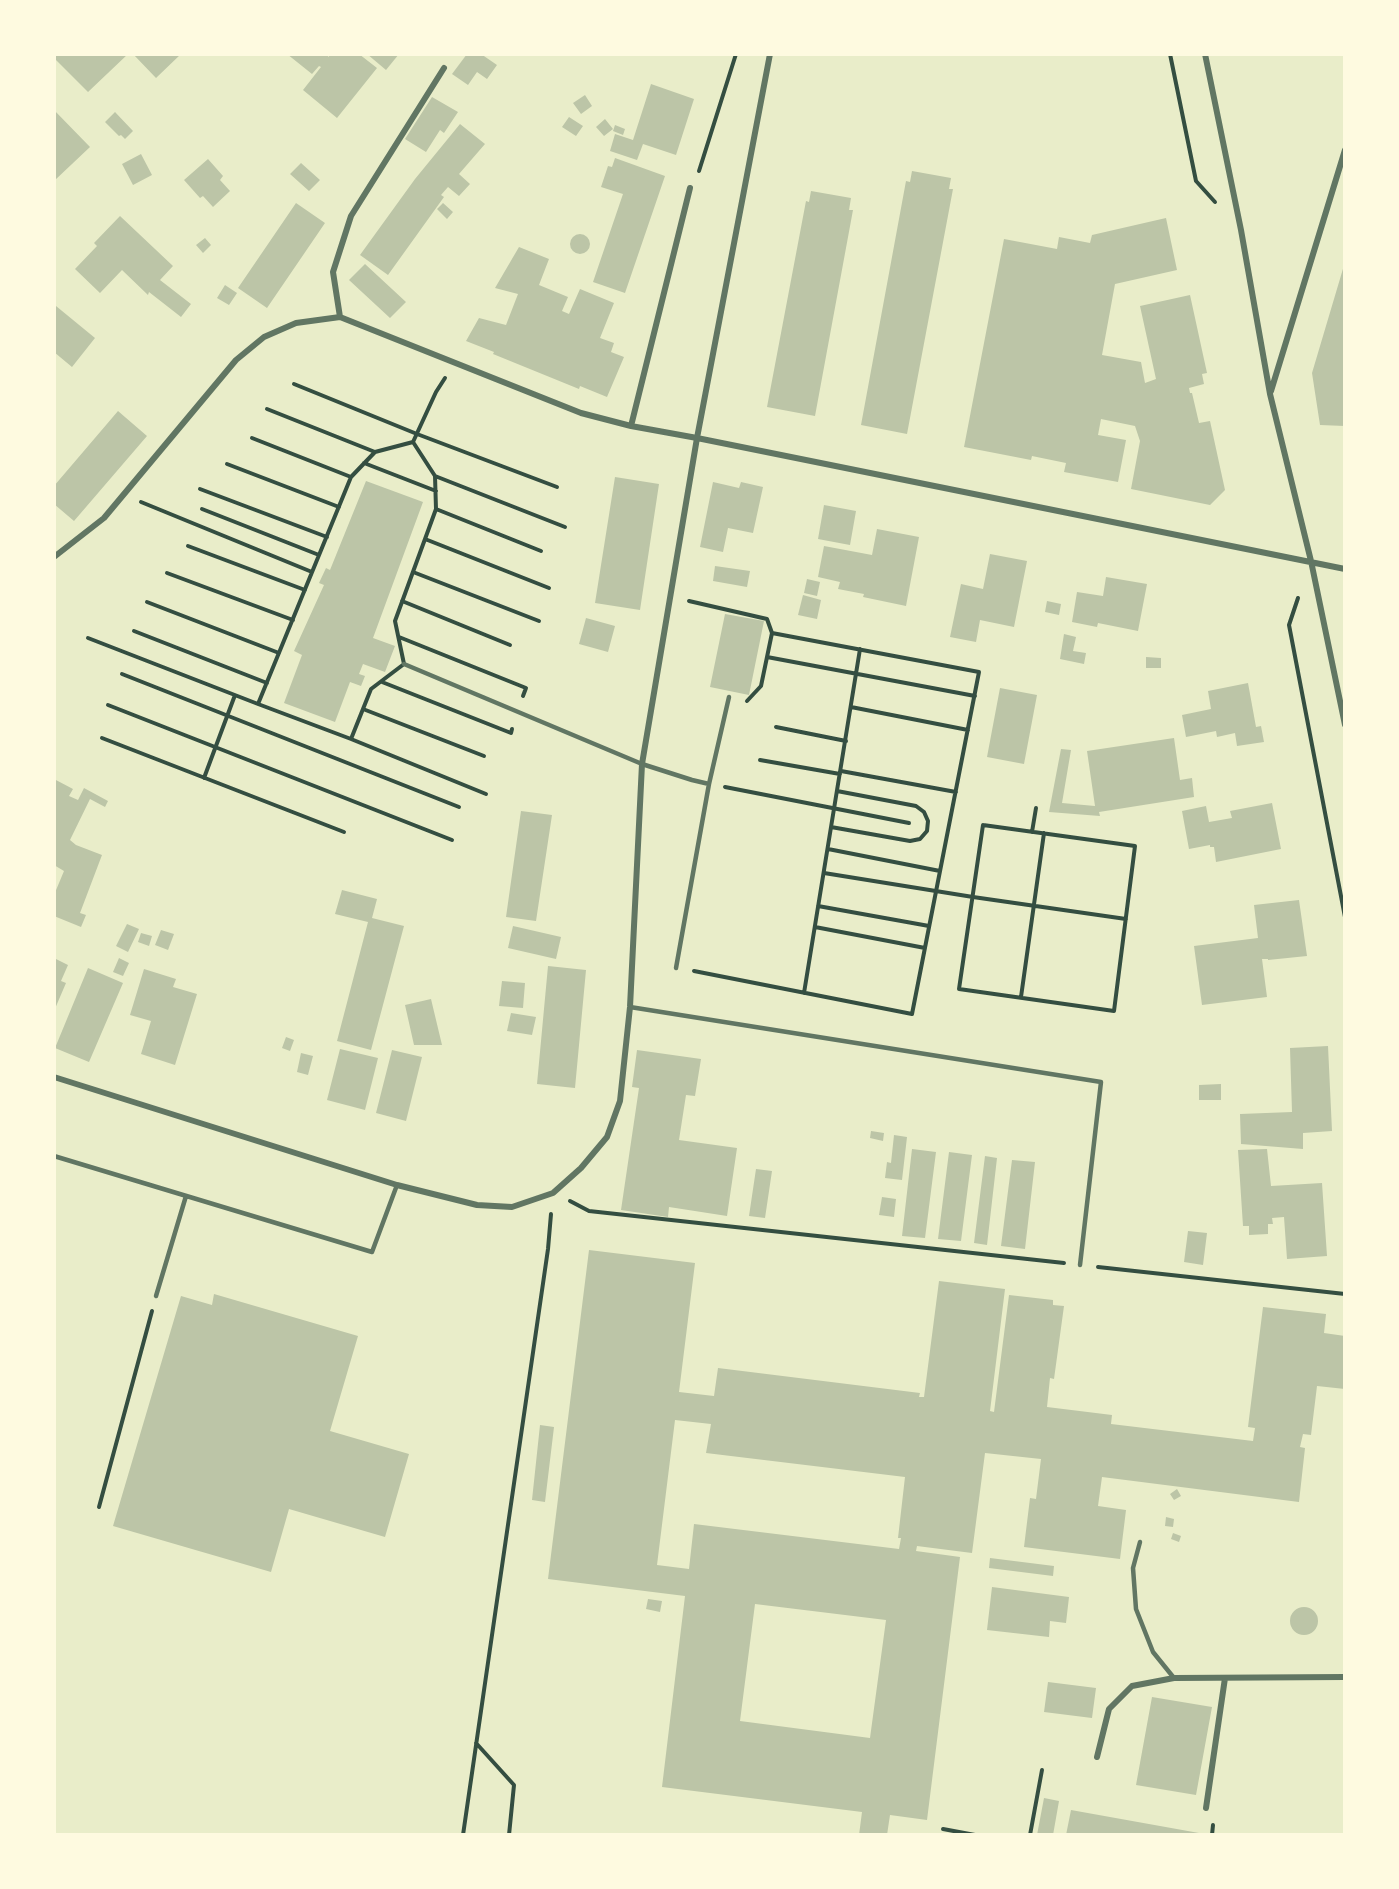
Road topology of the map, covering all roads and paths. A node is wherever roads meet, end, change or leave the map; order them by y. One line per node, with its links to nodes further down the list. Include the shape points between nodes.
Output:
1 (736, 54): 7 (path)
2 (770, 54): 17 (street)
3 (1170, 54): 8 (path, via 1196,181)
4 (1205, 54): 8 (street)
5 (444, 68): 9 (street, via 351,216 333,272)
6 (1345, 150): 12 (street)
7 (690, 188): 14 (street)
8 (1241, 230): 12 (street)
9 (340, 317): 10 (street); 37 (street, via 296,323 264,336 236,360 104,518)
10 (454, 363): 14 (street, via 581,413); 15 (path)
11 (294, 384): 15 (path)
12 (1270, 394): 38 (street)
13 (267, 409): 19 (path)
14 (631, 426): 17 (street)
15 (417, 434): 18 (path); 24 (path)
16 (252, 438): 23 (path)
17 (697, 438): 38 (street); 45 (street)
18 (413, 442): 19 (path); 22 (path)
19 (375, 452): 20 (path)
20 (364, 463): 23 (path); 26 (path)
21 (227, 464): 27 (path)
22 (435, 476): 26 (path); 31 (path)
23 (351, 477): 27 (path)
24 (556, 486)
25 (200, 489): 32 (path)
26 (436, 490): 29 (path)
27 (339, 507): 32 (path)
28 (202, 509): 36 (path)
29 (436, 509): 33 (path); 35 (path)
30 (164, 511): 40 (path)
31 (565, 527)
32 (327, 537): 36 (path)
33 (425, 539): 41 (path); 43 (path)
34 (188, 546): 44 (path)
35 (541, 551)
36 (319, 555): 40 (path)
37 (54, 557)
38 (1311, 561): 39 (street); 69 (street); 101 (path, via 1289,625)
39 (1345, 569)
40 (312, 572): 44 (path)
41 (413, 572): 46 (path); 49 (path)
42 (167, 573): 48 (path)
43 (549, 588)
44 (305, 590): 48 (path)
45 (670, 596): 51 (path, via 767,619); 78 (street)
46 (402, 601): 53 (path); 57 (path, via 395,621)
47 (147, 602): 55 (path)
48 (293, 621): 55 (path)
49 (539, 621)
50 (134, 631): 60 (path)
51 (772, 633): 54 (path); 56 (path)
52 (88, 638): 61 (path)
53 (510, 645)
54 (860, 650): 59 (path); 62 (path, via 979,672)
55 (279, 653): 60 (path)
56 (767, 657): 59 (path); 63 (path, via 761,686 748,701)
57 (404, 664): 67 (path, via 371,689); 78 (lane)
58 (122, 674): 68 (path)
59 (856, 674): 62 (path); 66 (path)
60 (267, 683): 64 (path)
61 (235, 695): 64 (path); 68 (path)
62 (975, 696): 71 (path)
63 (729, 697): 81 (lane)
64 (258, 704): 73 (path)
65 (108, 705): 75 (path)
66 (851, 707): 71 (path); 74 (path)
67 (363, 709): 73 (path); 76 (path)
68 (227, 716): 75 (path); 85 (path)
69 (1345, 725)
70 (776, 727): 74 (path)
71 (968, 730): 83 (path)
72 (102, 738): 80 (path)
73 (351, 739): 84 (path)
74 (846, 741): 79 (path)
75 (216, 747): 80 (path); 93 (path)
76 (484, 756)
77 (760, 760): 79 (path)
78 (642, 764): 81 (lane); 109 (street)
79 (841, 772): 82 (path); 83 (path)
80 (204, 778): 90 (path)
81 (709, 784): 87 (path); 106 (lane)
82 (837, 791): 87 (path); 89 (path, via 916,806 928,821 927,831 920,839 910,841)
83 (956, 792): 95 (path)
84 (486, 794)
85 (459, 807)
86 (1036, 808): 91 (path)
87 (834, 810): 88 (path); 89 (path)
88 (909, 823)
89 (831, 827): 94 (path)
90 (344, 832)
91 (1032, 832): 92 (path); 98 (path, via 983,825)
92 (1044, 833): 100 (path); 102 (path, via 1135,846)
93 (452, 840)
94 (828, 849): 95 (path); 96 (path)
95 (940, 871): 97 (path)
96 (824, 873): 97 (path); 99 (path)
97 (936, 892): 98 (path); 103 (path)
98 (973, 897): 100 (path); 108 (path, via 959,989)
99 (818, 906): 103 (path); 104 (path)
100 (1034, 906): 102 (path); 108 (path)
101 (1345, 917)
102 (1126, 919): 108 (path, via 1114,1011)
103 (929, 926): 105 (path)
104 (815, 927): 105 (path); 107 (path)
105 (925, 948): 107 (path, via 912,1014)
106 (676, 968): 107 (path)
107 (804, 993)
108 (1021, 997)
109 (630, 1006): 113 (street, via 620,1101 607,1137); 115 (lane, via 1101,1083)
110 (54, 1077): 112 (street)
111 (54, 1156): 114 (lane)
112 (397, 1185): 113 (street, via 477,1204 513,1207); 114 (lane, via 372,1252)
113 (553, 1193): 115 (path, via 589,1211); 123 (path)
114 (186, 1196): 117 (lane)
115 (1080, 1265): 116 (path)
116 (1345, 1294)
117 (156, 1296): 118 (path)
118 (99, 1507)
119 (1140, 1542): 121 (lane, via 1133,1568 1136,1609 1153,1652)
120 (1345, 1677): 122 (street)
121 (1174, 1678): 122 (street); 124 (street, via 1132,1686 1109,1709)
122 (1225, 1678): 126 (street)
123 (476, 1743): 128 (path); 129 (path, via 514,1785)
124 (1097, 1757)
125 (1042, 1770): 131 (path)
126 (1206, 1808)
127 (943, 1829): 130 (path)
128 (463, 1835)
129 (509, 1835)
130 (975, 1835)
131 (1030, 1835)

